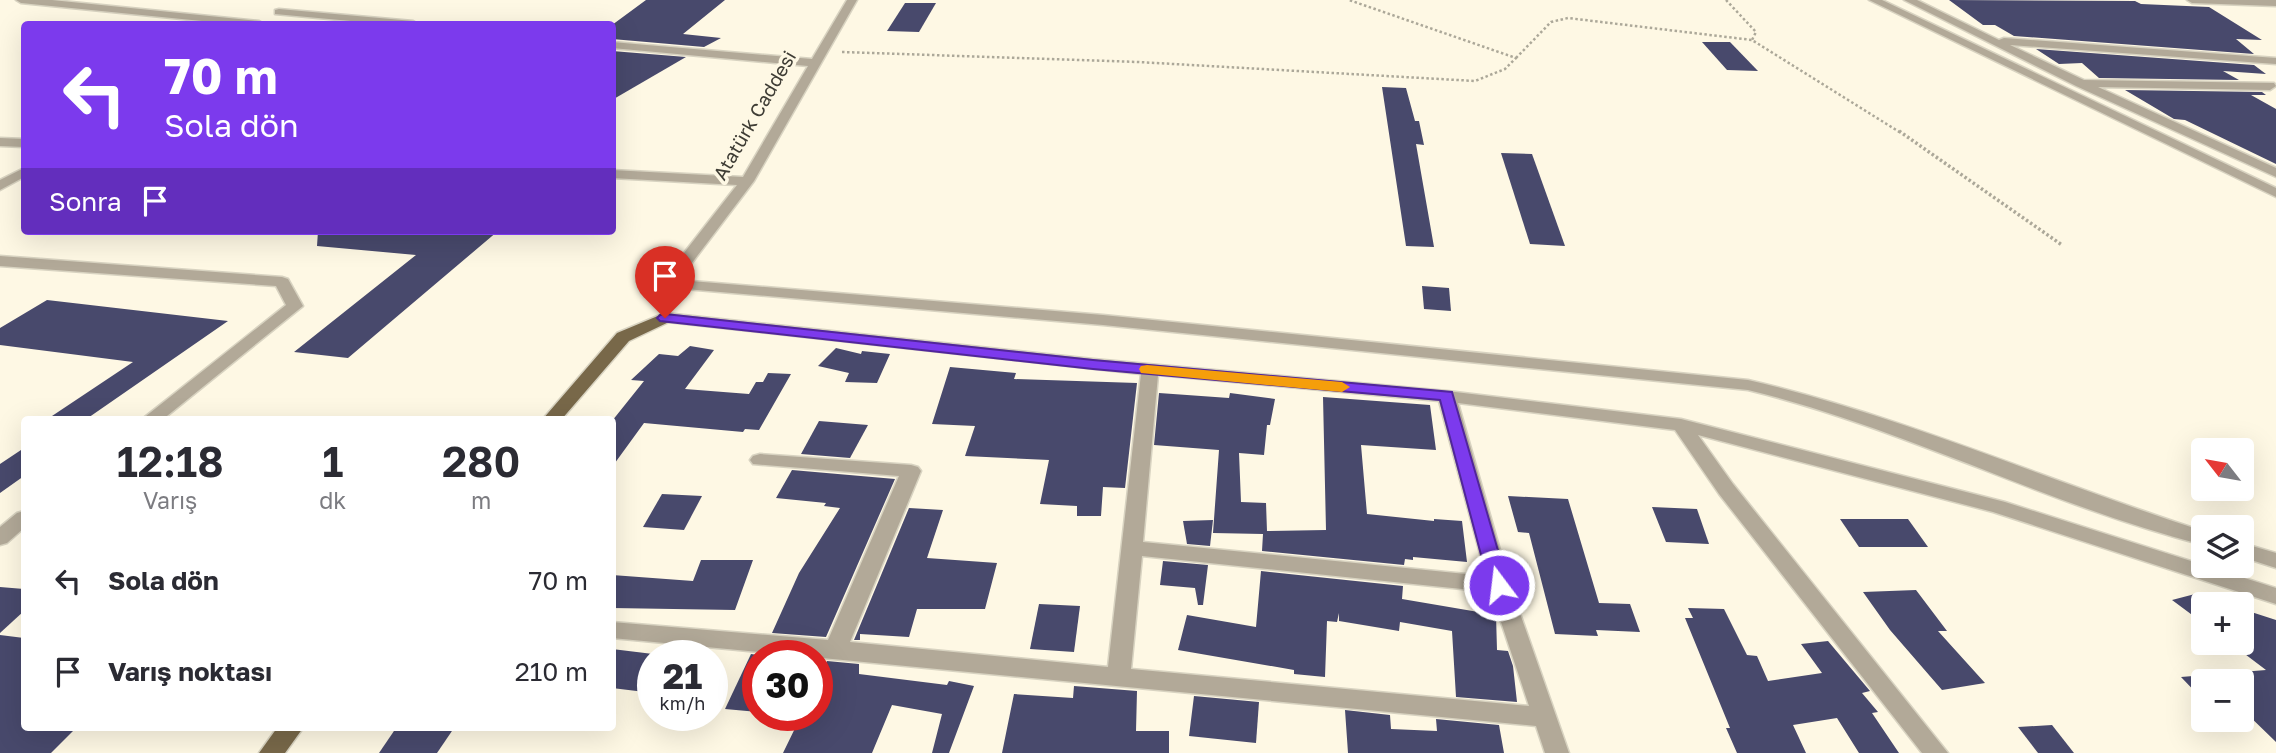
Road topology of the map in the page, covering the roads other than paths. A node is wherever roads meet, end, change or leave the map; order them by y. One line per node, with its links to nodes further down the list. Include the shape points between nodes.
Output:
1 (21, 0): 9 (street)
2 (116, 0): 9 (street)
3 (303, 0): 10 (street)
4 (852, 0): 16 (street, Atatürk Caddesi)
5 (1874, 0): 27 (street)
6 (1909, 0): 14 (street)
7 (2192, 0): 8 (street)
8 (2276, 3)
9 (97, 8): 11 (street)
10 (279, 12): 12 (street); 13 (street)
11 (229, 21)
12 (264, 21)
13 (380, 21)
14 (1993, 40): 17 (street); 18 (street)
15 (616, 45): 16 (street, via 768,61)
16 (817, 57): 25 (street, Atatürk Caddesi)
17 (2276, 61)
18 (2080, 83): 19 (street); 22 (street)
19 (2270, 86)
20 (0, 142): 21 (street)
21 (21, 143)
22 (2276, 173)
23 (21, 174): 26 (street)
24 (616, 174): 25 (street)
25 (747, 181): 37 (street, Atatürk Caddesi, via 668,284 1103,320 1748,385 1815,401)
26 (0, 186)
27 (2276, 194)
28 (0, 261): 32 (street, via 282,282 295,306)
29 (665, 318): 30 (street); 33 (main road, via 623,337)
30 (1150, 370): 31 (street); 39 (street)
31 (1447, 396): 34 (street); 42 (street)
32 (155, 416)
33 (554, 416)
34 (1681, 425): 43 (street, via 1998,507); 51 (street, via 1726,489)
35 (760, 460): 45 (street, via 911,471)
36 (21, 520): 38 (street)
37 (2191, 534)
38 (0, 538)
39 (1131, 548): 42 (street); 46 (street)
40 (2254, 554): 41 (street)
41 (2276, 561)
42 (1499, 585): 47 (street)
43 (2276, 596)
44 (616, 630): 45 (street)
45 (836, 648): 46 (street)
46 (1119, 676): 47 (street)
47 (1543, 717): 50 (street)
48 (289, 731): 49 (main road)
49 (271, 753)
50 (1557, 753)
51 (1936, 753)

